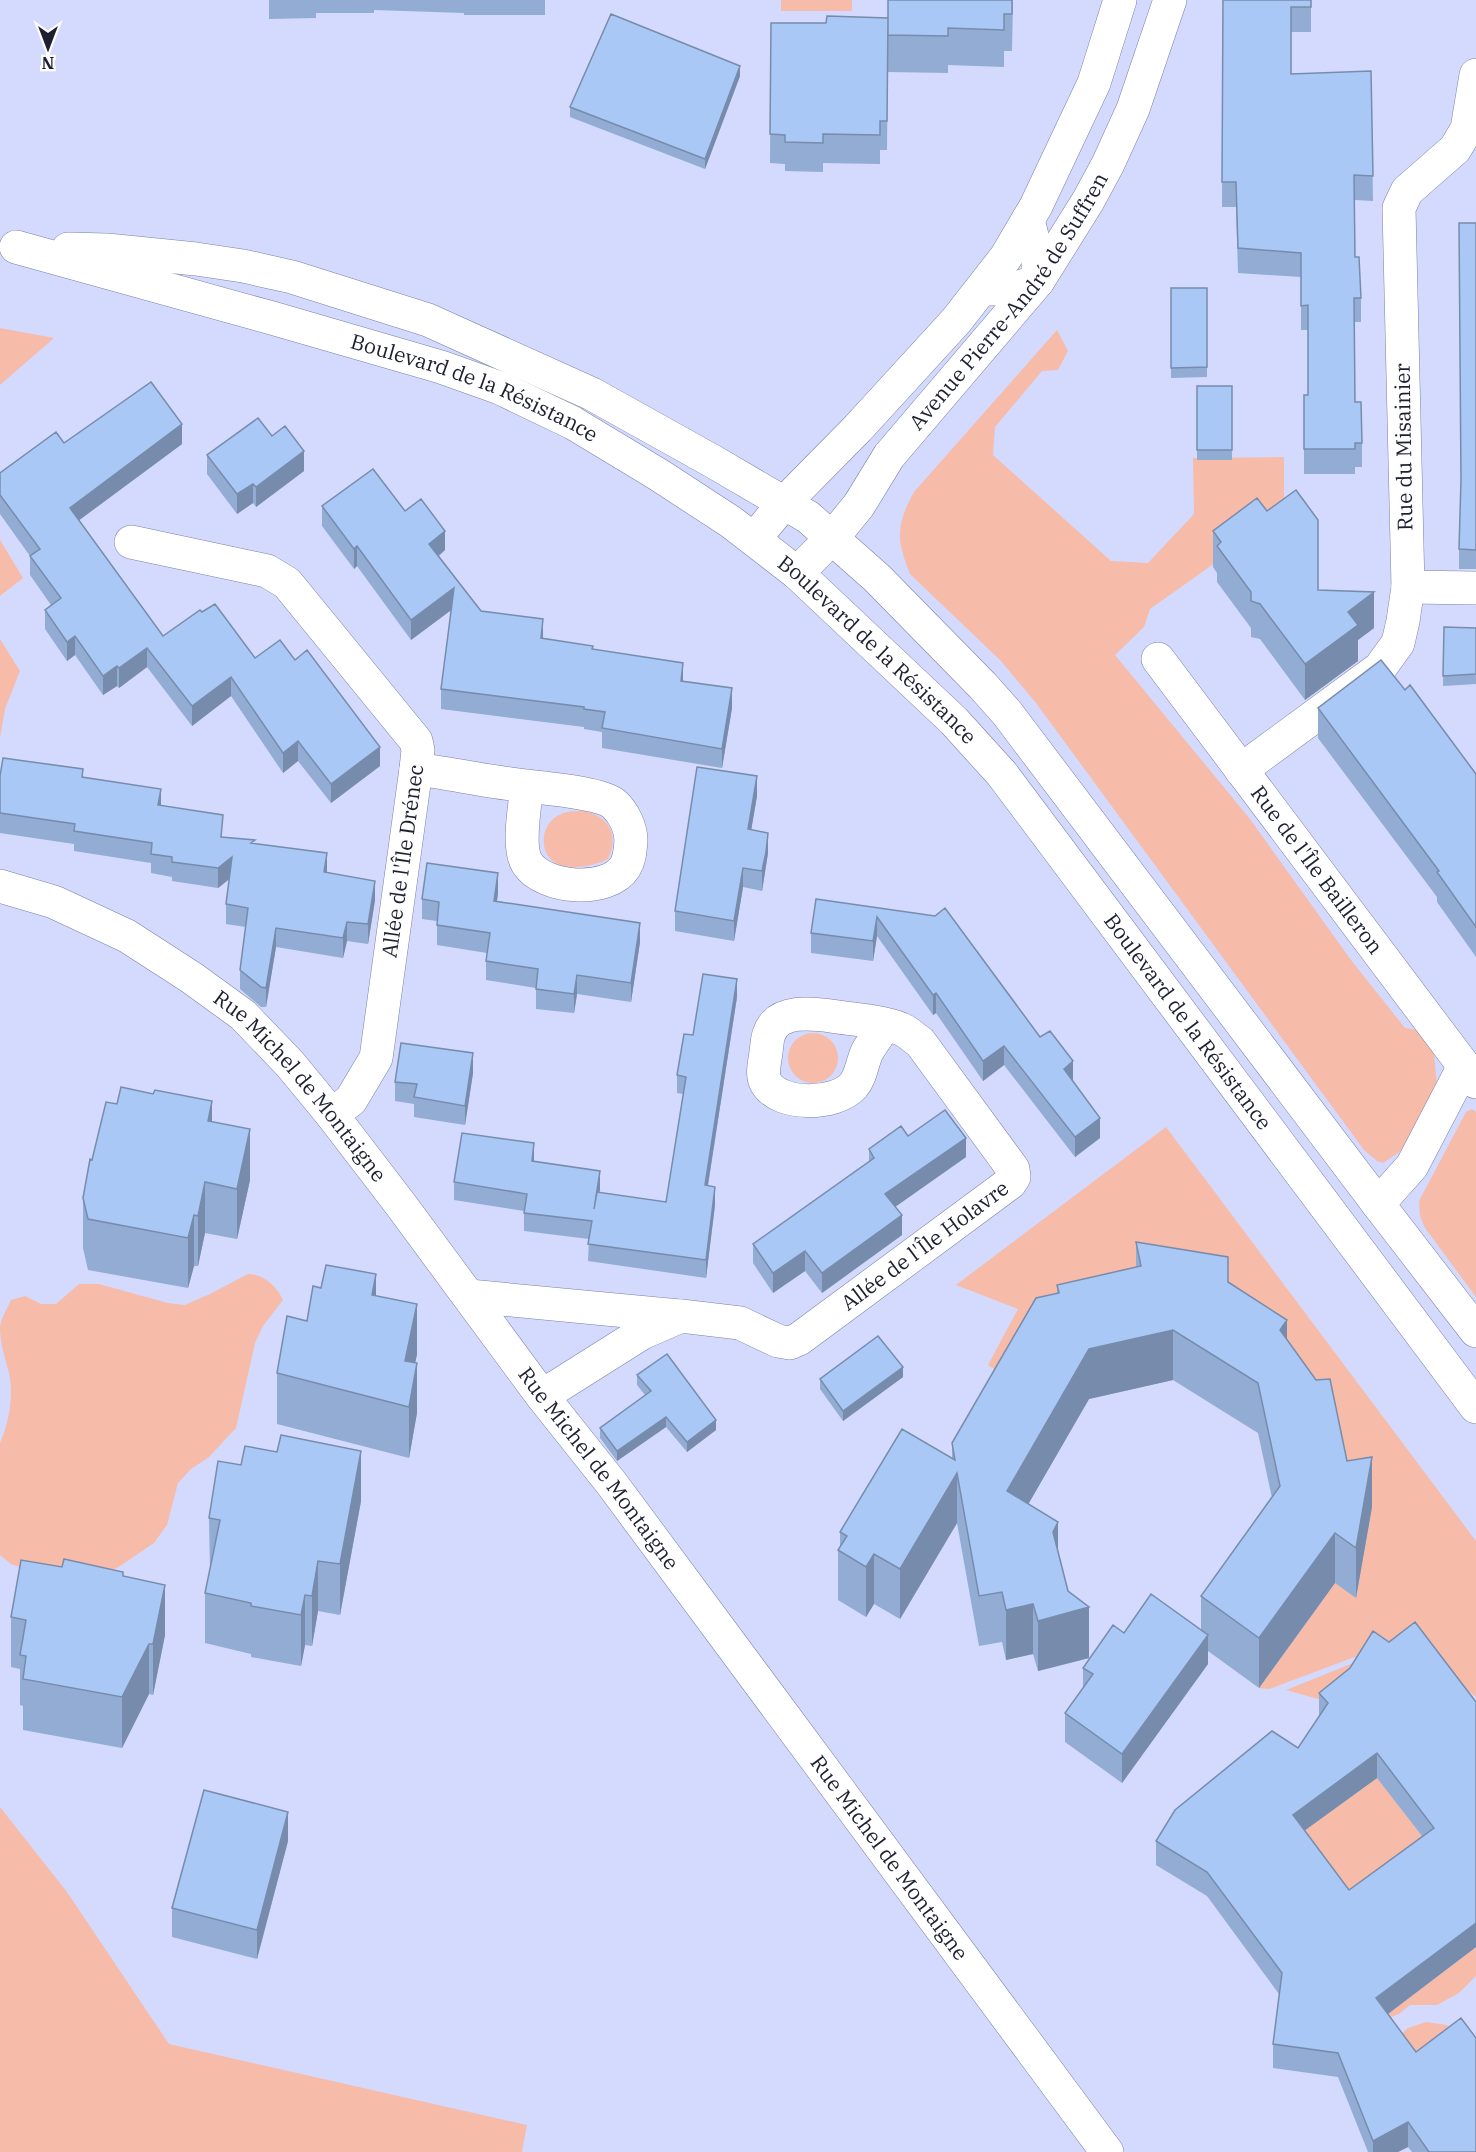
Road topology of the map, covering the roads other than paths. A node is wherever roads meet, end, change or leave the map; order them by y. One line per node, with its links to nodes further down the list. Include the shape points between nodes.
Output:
1 (1120, 0): 4 (street, Avenue Pierre-André de Suffren, via 1094,83)
2 (1170, 0): 6 (street, Avenue Pierre-André de Suffren, via 1133,108 1108,164)
3 (1476, 75): 13 (street, Rue du Misainier, via 1467,129 1455,149 1407,191 1399,208)
4 (1028, 219): 6 (street, via 1038,259); 7 (street, Avenue Pierre-André de Suffren)
5 (8, 246): 8 (street, Boulevard de la Résistance, via 106,250 243,266 292,277 428,320 592,394); 10 (street, Boulevard de la Résistance, via 272,318 500,388 573,423)
6 (1038, 281): 7 (street, via 1013,290); 9 (street, Avenue Pierre-André de Suffren, via 889,456 859,505)
7 (982, 289): 8 (street, Avenue Pierre-André de Suffren, via 858,428)
8 (785, 502): 9 (street, Boulevard de la Résistance); 10 (street, Avenue Pierre-André de Suffren)
9 (833, 537): 12 (street, Avenue Pierre-André de Suffren); 23 (street, Boulevard de la Résistance, via 1007,713)
10 (754, 539): 12 (street, Boulevard de la Résistance)
11 (131, 542): 16 (street, Allée de l'Île Drénec, via 267,571 287,583 416,741)
12 (798, 573): 28 (street, Boulevard de la Résistance, via 954,721 1002,774)
13 (1408, 587): 14 (street); 17 (street, Rue du Misainier, via 1398,643 1380,668)
14 (1476, 588)
15 (1158, 659): 17 (street, Rue de l'Île Bailleron)
16 (416, 769): 18 (street); 22 (street, Allée de l'Île Drénec, via 376,1058 351,1100)
17 (1241, 770): 21 (street, Rue de l'Île Bailleron)
18 (527, 786)
19 (0, 886): 22 (street, Rue Michel de Montaigne, via 54,902 127,936 192,978 243,1015)
20 (885, 1025): 25 (street, Allée de l'Île Holavre, via 903,1030 920,1042 1012,1169 1014,1177 1010,1184 790,1343 740,1323)
21 (1470, 1074): 23 (street, via 1412,1166)
22 (332, 1115): 24 (street, Rue Michel de Montaigne)
23 (1378, 1204): 26 (street, Boulevard de la Résistance)
24 (469, 1296): 25 (street, Allée de l'Île Holavre); 27 (street, Rue Michel de Montaigne)
25 (681, 1316): 27 (street, via 642,1334)
26 (1476, 1331)
27 (542, 1396): 29 (street, Rue Michel de Montaigne, via 612,1484)
28 (1476, 1407)
29 (1107, 2152)

